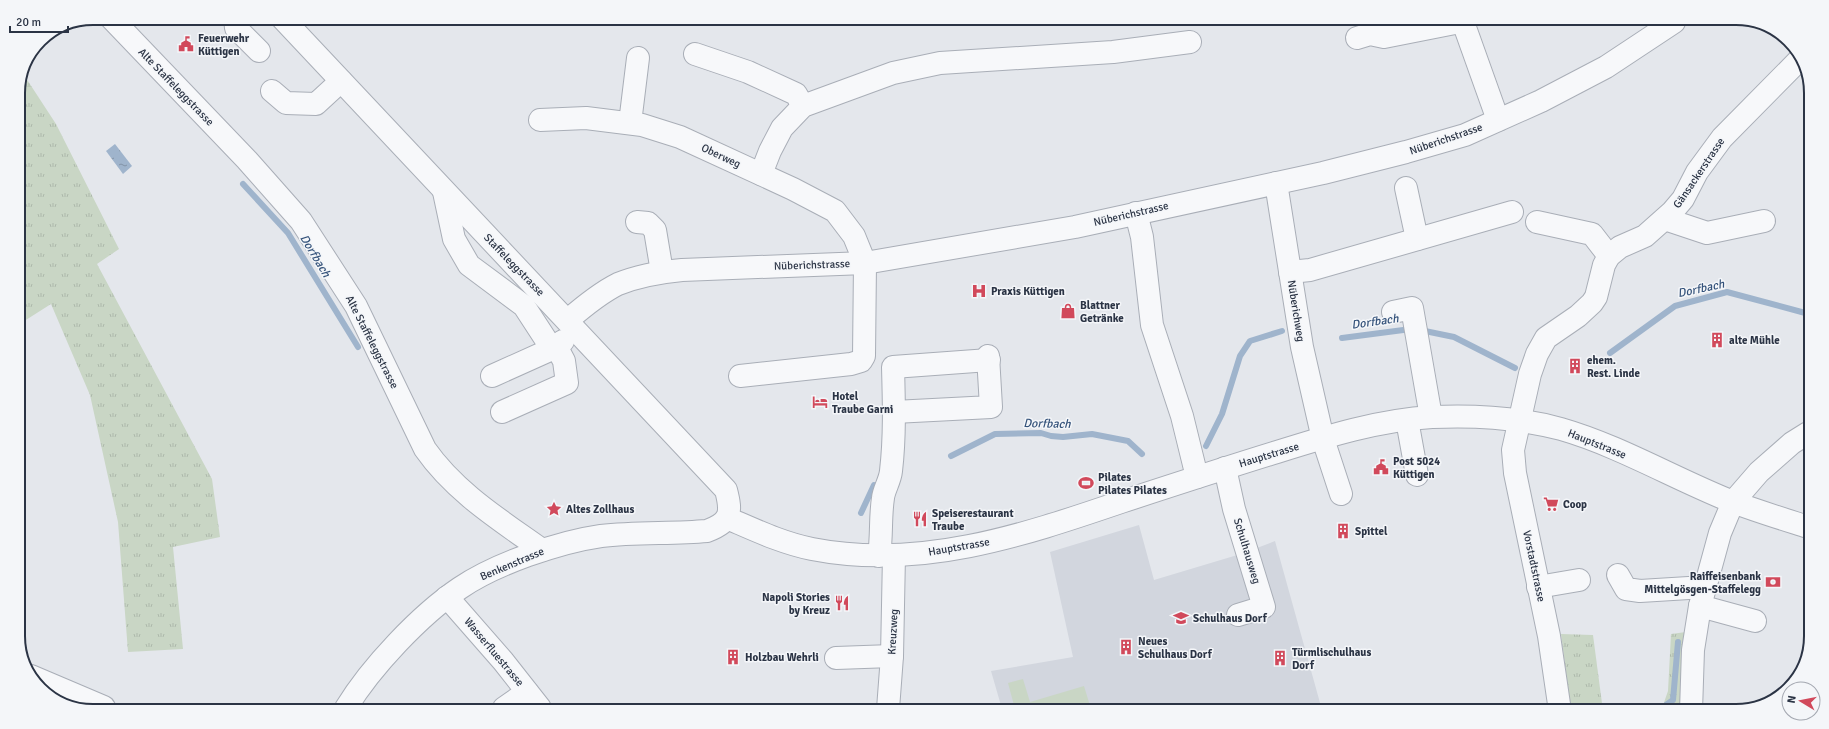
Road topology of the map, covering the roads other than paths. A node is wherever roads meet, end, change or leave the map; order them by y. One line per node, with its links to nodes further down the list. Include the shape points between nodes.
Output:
1 (118, 25): 53 (street, Alte Staffeleggstrasse, via 247,160 301,221 356,306 425,449 439,468 480,505)
2 (236, 25): 9 (street)
3 (289, 25): 13 (street, Staffeleggstrasse)
4 (1448, 25): 7 (street, via 1384,37 1370,34)
5 (1465, 25): 17 (street)
6 (1669, 25): 17 (street, Nüberichstrasse, via 1606,67)
7 (1357, 38)
8 (1190, 42): 15 (street, via 1113,52 940,63 893,73)
9 (259, 51)
10 (695, 54): 15 (street, via 748,72 796,94)
11 (638, 58): 18 (street)
12 (1796, 63): 25 (street, Gänsackerstrasse, via 1722,138 1697,172 1682,199)
13 (341, 81): 14 (street, via 316,104 286,103); 22 (street, Staffeleggstrasse)
14 (272, 91)
15 (804, 106): 19 (street, via 782,128)
16 (540, 120): 18 (street, Oberweg, via 586,118)
17 (1498, 120): 20 (street, Nüberichstrasse, via 1464,135 1406,152)
18 (630, 123): 19 (street, Oberweg, via 680,137)
19 (761, 174): 31 (street, Oberweg, via 835,211 854,236)
20 (1276, 183): 24 (street, Nüberichstrasse); 33 (street, Nüberichweg)
21 (1406, 188): 29 (street)
22 (444, 192): 35 (street, Staffeleggstrasse); 36 (street, via 454,239 469,265 524,306)
23 (1512, 212): 29 (street)
24 (1136, 213): 31 (street, Nüberichstrasse, via 1075,227); 48 (street, via 1142,237 1152,325 1182,416)
25 (1665, 219): 26 (street, via 1707,233); 30 (street, Gänsackerstrasse, via 1645,236 1620,247)
26 (1764, 221)
27 (637, 222): 32 (street, via 648,223 655,230)
28 (1537, 222): 30 (street, via 1592,234)
29 (1417, 239): 33 (street, via 1310,270)
30 (1609, 256): 43 (street, via 1592,303 1546,338 1537,354 1530,374)
31 (864, 263): 32 (street, Nüberichstrasse); 38 (street, via 864,356 861,361)
32 (662, 272): 35 (street, Nüberichstrasse, via 618,284 592,300)
33 (1290, 272): 45 (street, Nüberichweg, via 1302,347)
34 (1393, 312): 41 (street, via 1412,308)
35 (572, 325): 36 (street, Nüberichstrasse); 51 (street, Staffeleggstrasse, via 726,490 730,507)
36 (554, 348): 37 (street, Nüberichstrasse); 39 (street, via 564,361 568,383)
37 (492, 376)
38 (740, 376)
39 (502, 412)
40 (894, 412): 40 (street, Kreuzweg, via 892,367 989,358 991,407); 54 (street, Kreuzweg, via 891,473 888,481 890,495 887,522 882,534)
41 (1431, 417): 42 (street, Hauptstrasse); 43 (street, Hauptstrasse, via 1478,417)
42 (1407, 420): 45 (street, Hauptstrasse, via 1376,424); 47 (street)
43 (1521, 421): 50 (street, Hauptstrasse, via 1561,429); 57 (street, Vorstadtstrasse, via 1513,450 1515,473)
44 (1804, 435): 50 (street, via 1792,442 1759,472)
45 (1323, 439): 46 (street, Hauptstrasse); 49 (street, Nüberichweg)
46 (1225, 468): 48 (street, Hauptstrasse); 60 (street, Schulhausweg, via 1234,509 1264,607)
47 (1417, 475)
48 (1197, 477): 54 (street, Hauptstrasse, via 1022,534 961,549)
49 (1341, 494)
50 (1733, 502): 52 (street, Hauptstrasse); 58 (street, via 1720,533)
51 (727, 518): 53 (street, Benkenstrasse, via 719,527 707,532 601,536); 54 (street, Hauptstrasse, via 771,538 809,548 834,553)
52 (1804, 526)
53 (542, 550): 59 (street, Benkenstrasse, via 479,577)
54 (887, 555): 62 (street, Kreuzweg)
55 (1618, 575): 58 (street, via 1626,589)
56 (1579, 580): 57 (street)
57 (1538, 587): 70 (street, Vorstadtstrasse, via 1549,636)
58 (1702, 596): 61 (street); 71 (street, via 1693,650)
59 (447, 597): 65 (street, Wasserfluestrasse); 67 (street, Benkenstrasse, via 393,648)
60 (1238, 615)
61 (1755, 621)
62 (892, 656): 63 (street); 69 (street, Kreuzweg)
63 (836, 658)
64 (42, 681): 66 (street)
65 (533, 700): 68 (street)
66 (97, 704)
67 (348, 704)
68 (518, 704)
69 (887, 704)
70 (1559, 704)
71 (1691, 704)

